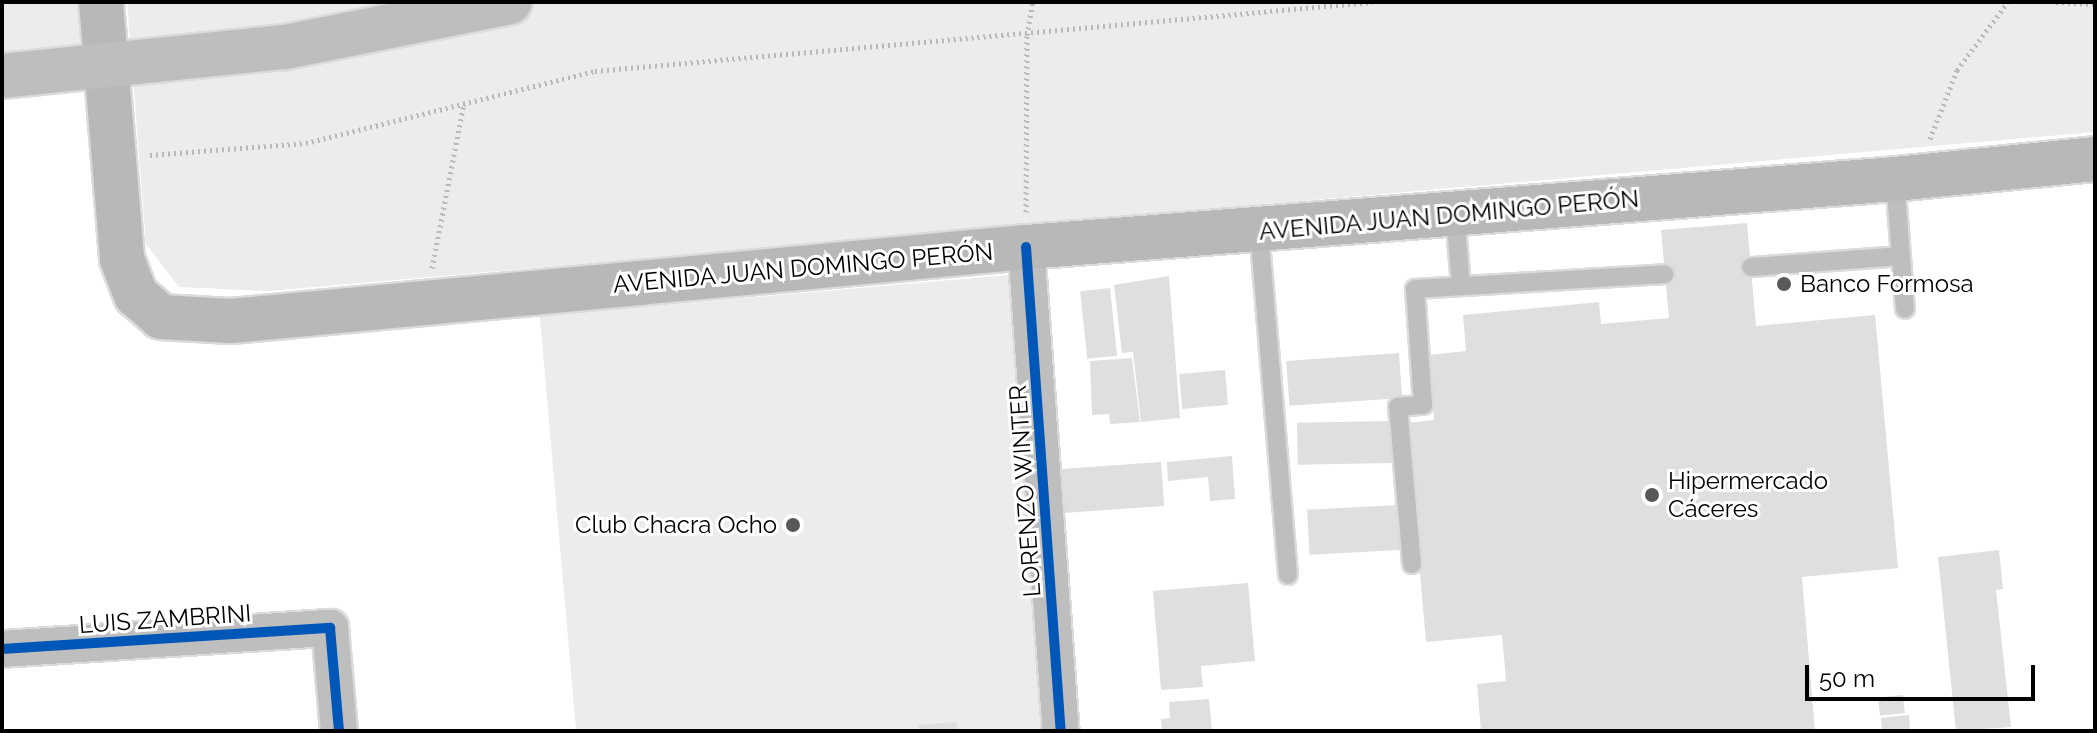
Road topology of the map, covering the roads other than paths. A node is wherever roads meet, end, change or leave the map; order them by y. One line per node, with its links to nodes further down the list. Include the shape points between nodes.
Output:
1 (101, 2): 3 (main road, AVENIDA JUAN DOMINGO PERÓN)
2 (510, 2): 3 (main road, via 285,47)
3 (107, 63): 4 (main road); 9 (main road, AVENIDA JUAN DOMINGO PERÓN, via 122,259 136,295 161,317 231,321)
4 (2, 76)
5 (2095, 159): 6 (main road, AVENIDA JUAN DOMINGO PERÓN)
6 (1907, 178): 7 (main road, AVENIDA JUAN DOMINGO PERÓN); 10 (lane)
7 (1455, 214): 8 (main road, AVENIDA JUAN DOMINGO PERÓN); 13 (lane)
8 (1259, 230): 9 (main road, AVENIDA JUAN DOMINGO PERÓN); 16 (lane)
9 (1026, 247): 19 (street, LORENZO WINTER)
10 (1900, 256): 11 (lane); 14 (lane)
11 (1751, 267)
12 (1665, 274): 13 (lane)
13 (1461, 285): 15 (lane, via 1415,289 1423,405 1398,407)
14 (1905, 309)
15 (1412, 564)
16 (1288, 575)
17 (2, 649): 18 (street, LUIS ZAMBRINI, via 330,628)
18 (339, 731)
19 (1061, 731)

